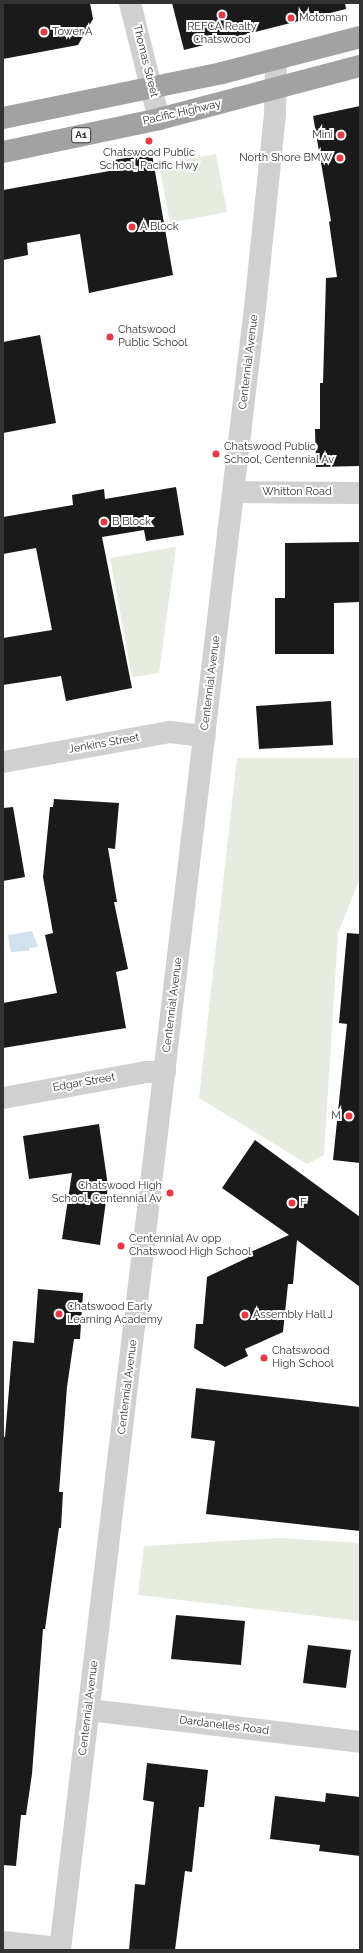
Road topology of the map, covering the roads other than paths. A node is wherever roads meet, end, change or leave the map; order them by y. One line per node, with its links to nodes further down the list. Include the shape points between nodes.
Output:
1 (130, 3): 5 (street, Thomas Street)
2 (360, 37): 3 (highway)
3 (276, 60): 5 (highway); 6 (street, Centennial Avenue)
4 (360, 66): 6 (highway, Pacific Highway / A1)
5 (152, 88): 7 (highway); 8 (street, Thomas Street)
6 (276, 90): 8 (highway, Pacific Highway / A1); 10 (street, Centennial Avenue, via 269,180)
7 (3, 118)
8 (159, 119): 9 (highway, Pacific Highway / A1)
9 (3, 152)
10 (234, 492): 11 (street, Whitton Road); 12 (street, Centennial Avenue)
11 (360, 492)
12 (205, 736): 13 (street, Jenkins Street, via 170,732); 14 (street, Centennial Avenue)
13 (3, 762)
14 (165, 1072): 15 (street, Edgar Street, via 140,1073); 16 (street, Centennial Avenue)
15 (3, 1098)
16 (89, 1710): 17 (street, Dardanelles Road); 19 (street, Centennial Avenue)
17 (360, 1742)
18 (3, 1942): 19 (street)
19 (60, 1949)

